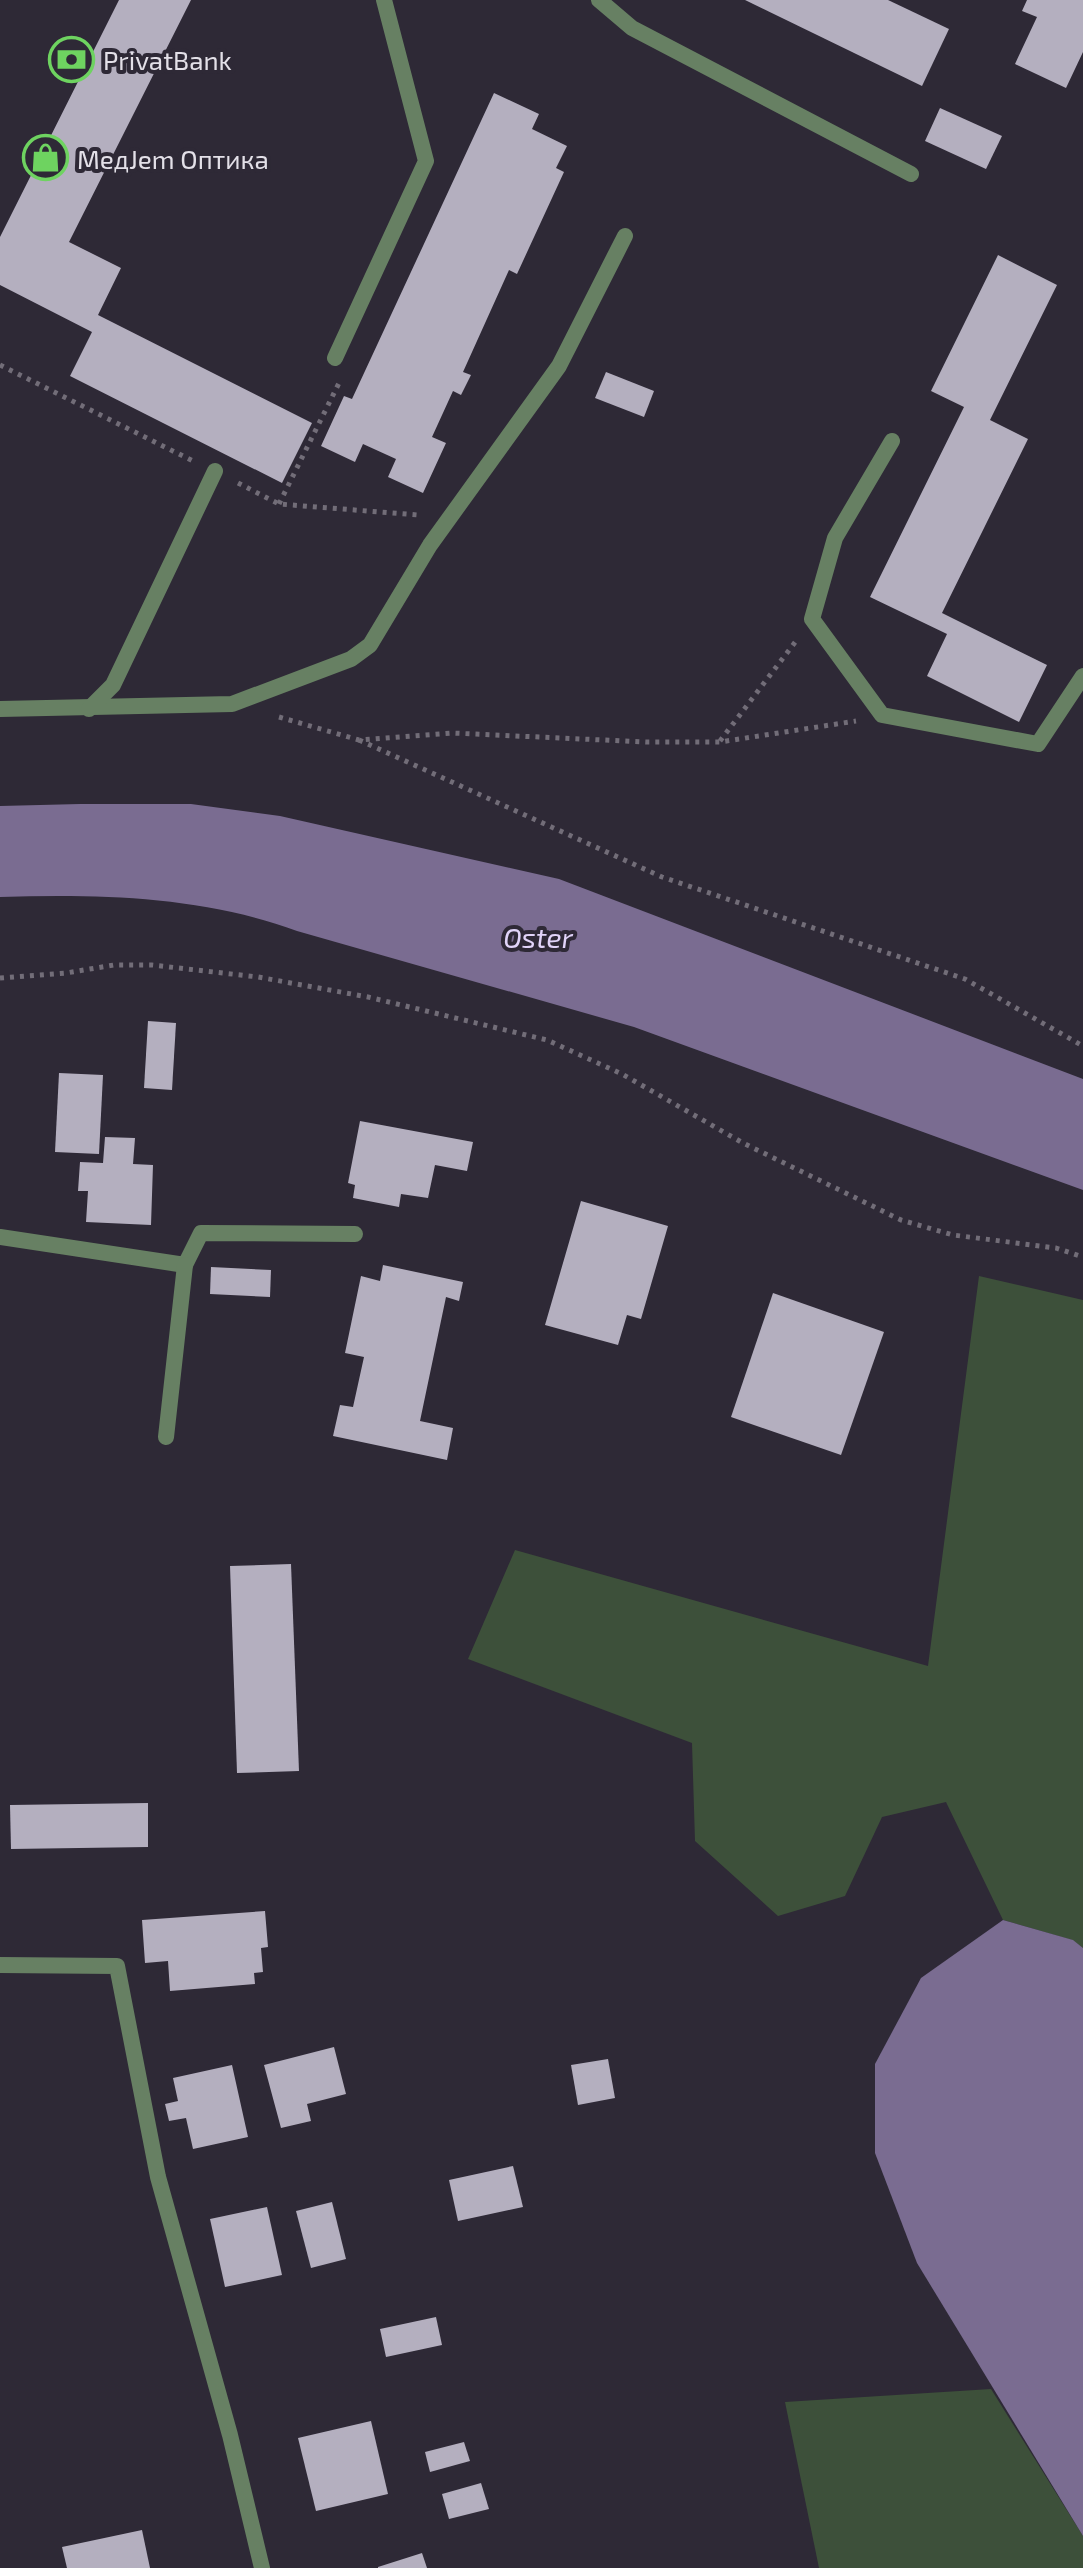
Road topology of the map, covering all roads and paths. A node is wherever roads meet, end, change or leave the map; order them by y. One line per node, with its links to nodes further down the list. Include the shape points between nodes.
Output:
1 (384, 0): 5 (street, via 426,161)
2 (599, 0): 3 (street, via 632,28)
3 (911, 174)
4 (625, 236): 10 (street, via 559,366)
5 (335, 358): 9 (path, via 340,382)
6 (0, 365): 8 (path)
7 (892, 441): 11 (street, via 835,538)
8 (215, 471): 9 (path); 15 (street, via 113,685)
9 (279, 504): 10 (path)
10 (450, 518): 13 (street, via 370,645 351,659)
11 (812, 619): 16 (street); 18 (path)
12 (1083, 676): 16 (street, via 1038,744)
13 (232, 704): 15 (street); 17 (path)
14 (0, 709): 15 (street)
15 (89, 709)
16 (882, 715): 18 (path)
17 (359, 740): 18 (path, via 452,733); 20 (path, via 662,877 965,979)
18 (720, 742)
19 (0, 978): 23 (path, via 114,965 227,973 368,997 547,1040 888,1214 953,1235 1056,1248)
20 (1083, 1046)
21 (355, 1234): 24 (street, via 201,1233)
22 (0, 1237): 24 (street)
23 (1083, 1257)
24 (185, 1265): 25 (street)
25 (166, 1437)
26 (0, 1965): 27 (street, via 117,1966 158,2177)
27 (262, 2568)

